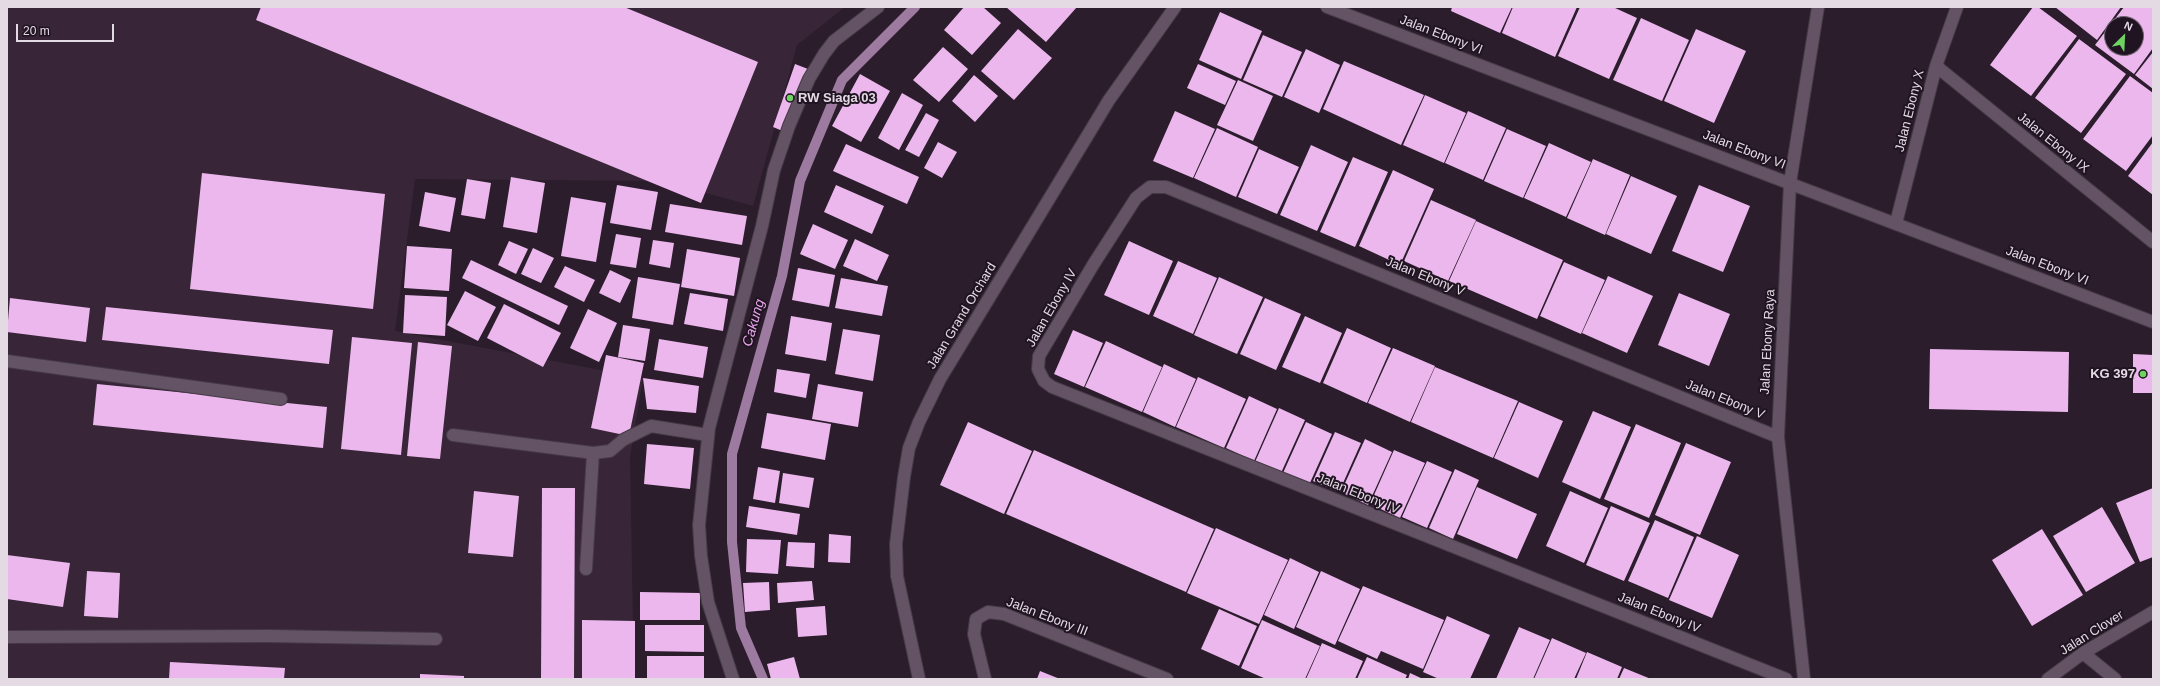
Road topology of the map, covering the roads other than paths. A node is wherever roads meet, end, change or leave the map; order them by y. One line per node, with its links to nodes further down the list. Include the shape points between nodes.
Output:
1 (878, 7): 15 (street, via 834,41 824,54 809,79 789,126 774,170)
2 (1175, 7): 24 (street, Jalan Grand Orchard, via 1109,100 940,379 918,422 904,477 896,544 897,576)
3 (1327, 7): 7 (street, Jalan Ebony VI)
4 (1818, 7): 7 (street, Jalan Ebony Raya)
5 (1957, 7): 6 (street, Jalan Ebony X)
6 (1936, 66): 8 (street, Jalan Ebony X); 9 (street, Jalan Ebony IX)
7 (1790, 183): 8 (street, Jalan Ebony VI); 16 (street, Jalan Ebony Raya)
8 (1896, 223): 11 (street, Jalan Ebony VI)
9 (2153, 242)
10 (1093, 265): 16 (street, Jalan Ebony V, via 1136,198 1150,187 1166,187); 27 (street, Jalan Ebony IV, via 1040,356 1038,369 1044,381 1052,387)
11 (2152, 322)
12 (7, 361): 13 (street)
13 (281, 399)
14 (453, 435): 17 (street)
15 (708, 435): 17 (street, via 651,426 623,440 610,451); 23 (street, via 699,525 701,556 708,602)
16 (1778, 437): 28 (street, Jalan Ebony Raya)
17 (593, 453): 18 (street)
18 (586, 569)
19 (2153, 612): 22 (street, Jalan Clover)
20 (7, 637): 21 (street, via 269,636)
21 (436, 639)
22 (2083, 653): 29 (street, Jalan Clover); 30 (street)
23 (733, 679)
24 (919, 679)
25 (985, 679): 26 (street, Jalan Ebony III, via 974,634 976,619 988,612 1004,614)
26 (1167, 679)
27 (1786, 679)
28 (1804, 679)
29 (2048, 679)
30 (2115, 679)

